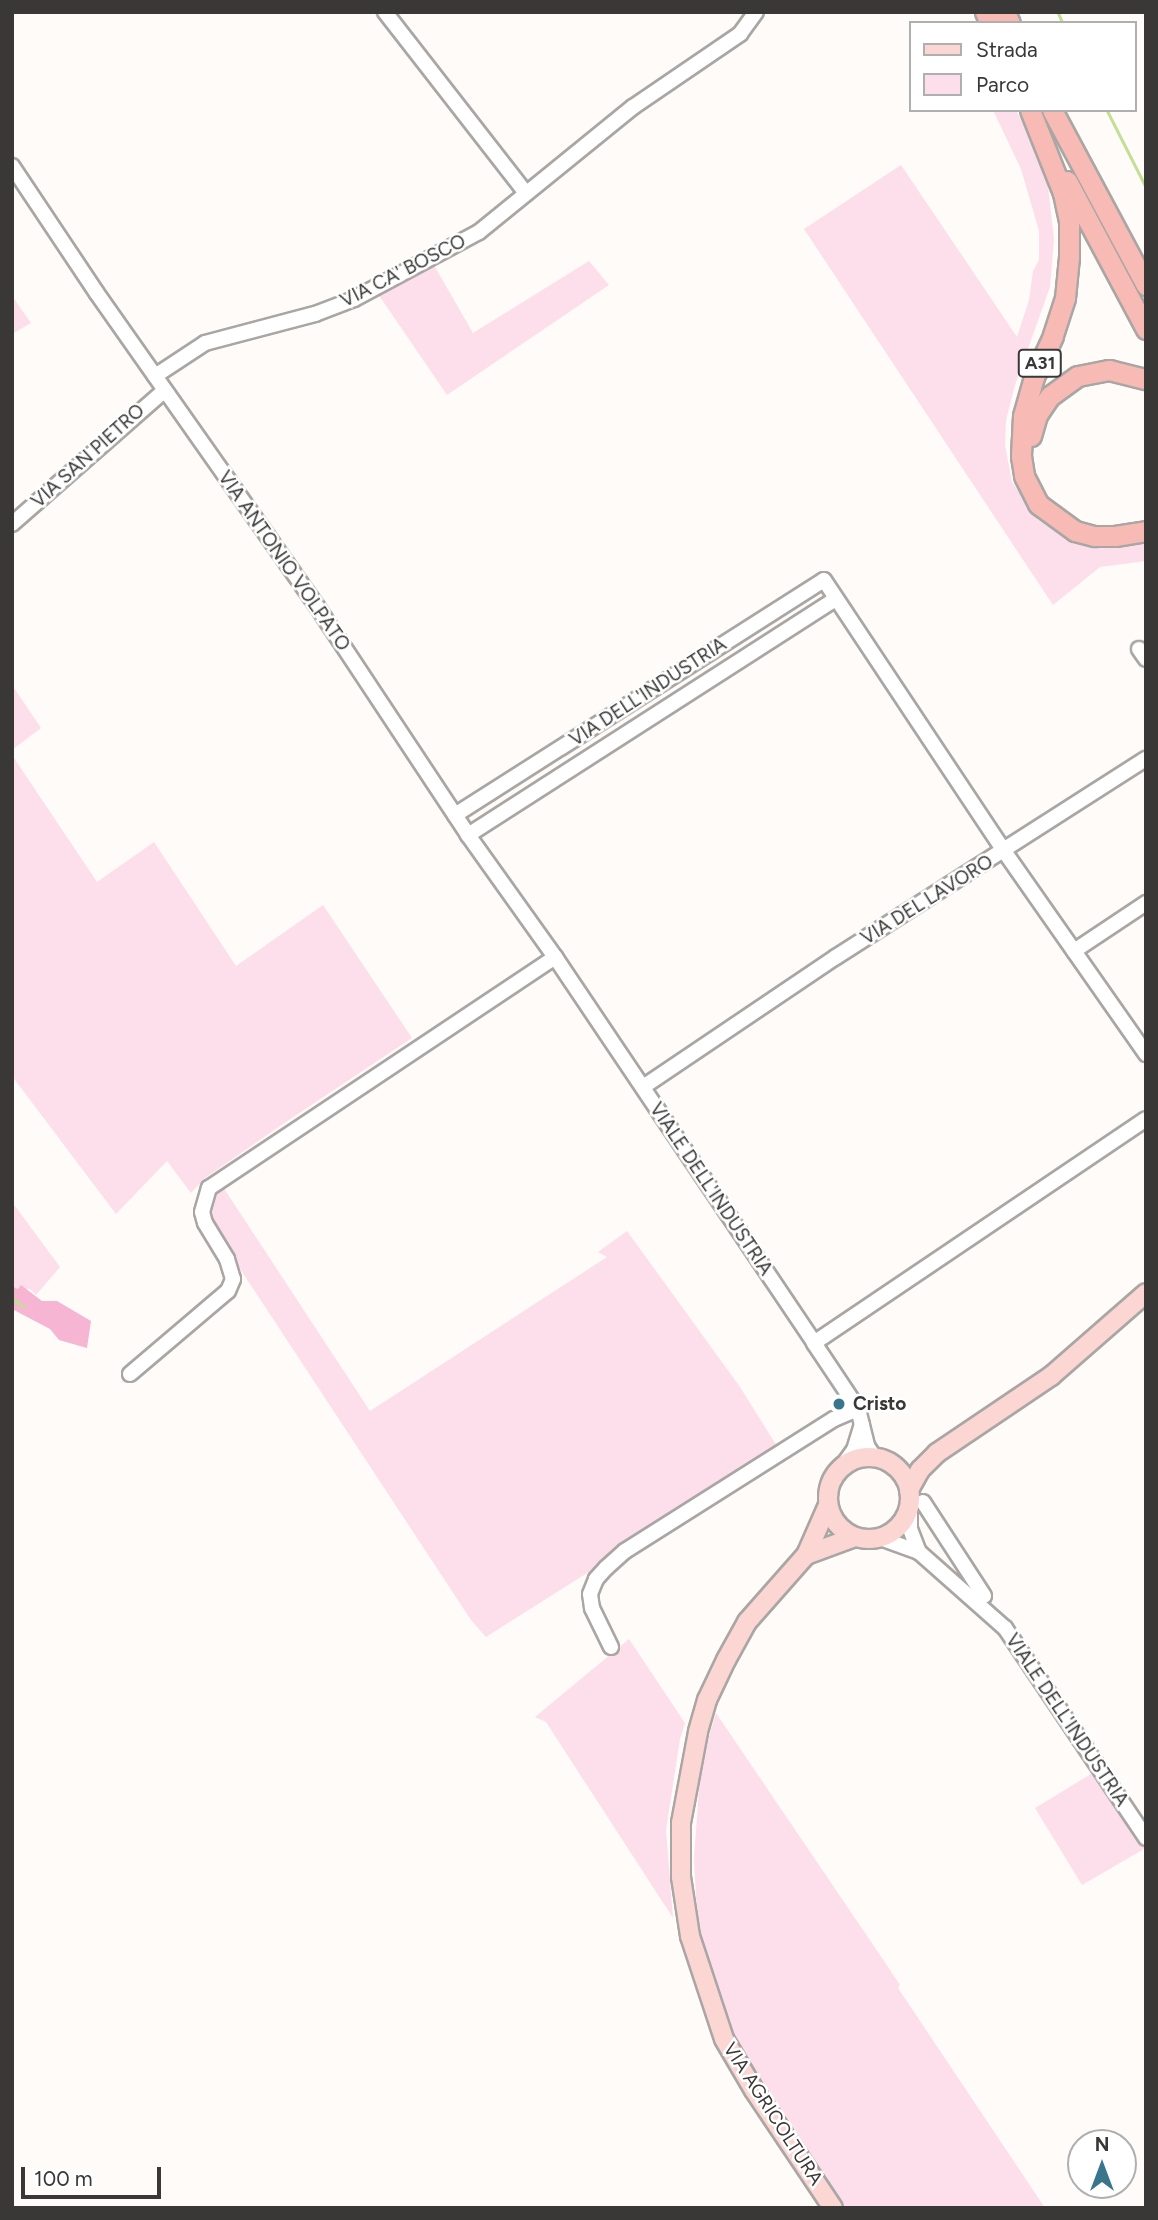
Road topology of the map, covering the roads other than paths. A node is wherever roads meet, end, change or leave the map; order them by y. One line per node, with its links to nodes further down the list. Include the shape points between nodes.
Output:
1 (385, 12): 8 (street)
2 (756, 12): 8 (street, VIA CA' BOSCO, via 740,34 633,107)
3 (1031, 112): 11 (highway)
4 (1031, 112): 17 (highway, A31, via 1063,193 1069,257 1065,298 1023,416 1024,476 1038,504 1075,531 1094,536)
5 (1054, 112): 9 (highway)
6 (1054, 112): 10 (highway)
7 (12, 166): 12 (street, VIA ANTONIO VOLPATO)
8 (525, 192): 12 (street, VIA CA' BOSCO, via 478,232 354,299 205,343)
9 (1146, 263)
10 (1146, 285)
11 (1146, 329)
12 (155, 376): 14 (street, VIA ANTONIO VOLPATO)
13 (1146, 379): 15 (highway, A31, via 1109,370 1088,372 1068,381 1037,415 1029,450 1037,486 1062,514 1097,528)
14 (165, 390): 16 (street, VIA SAN PIETRO); 22 (street, VIA ANTONIO VOLPATO, via 318,608)
15 (1146, 523)
16 (12, 524)
17 (1146, 531)
18 (802, 594): 19 (street, VIA DELL'INDUSTRIA, via 824,580); 20 (street); 22 (street, VIA DELL'INDUSTRIA)
19 (835, 599): 20 (street, VIA DELL'INDUSTRIA); 24 (street, VIA DELL'INDUSTRIA)
20 (815, 612): 23 (street, VIA DELL'INDUSTRIA)
21 (1146, 759): 24 (street)
22 (455, 815): 23 (street, VIA ANTONIO VOLPATO)
23 (468, 835): 27 (street, VIA ANTONIO VOLPATO)
24 (1004, 851): 26 (street, VIA DEL LAVORO); 29 (street, VIA DEL LAVORO)
25 (1146, 903): 26 (street)
26 (1074, 951): 28 (street, VIA DEL LAVORO)
27 (555, 957): 29 (street, VIALE DELL'INDUSTRIA); 33 (street, via 209,1188 202,1212 227,1259 233,1279 228,1291)
28 (1146, 1054)
29 (643, 1087): 32 (street, VIALE DELL'INDUSTRIA)
30 (1146, 1119): 32 (street)
31 (1146, 1293): 35 (main road, via 1051,1376)
32 (814, 1343): 34 (street, VIALE DELL'INDUSTRIA)
33 (130, 1374)
34 (860, 1416): 36 (street, VIALE DELL'INDUSTRIA, via 867,1446); 37 (street, via 854,1450); 47 (street, via 834,1419 606,1568 590,1594)
35 (937, 1453): 36 (main road, via 912,1462); 38 (main road, via 920,1470)
36 (883, 1461): 37 (main road, via 852,1461); 38 (main road, VIALE DELL'INDUSTRIA, via 899,1471)
37 (835, 1475): 39 (main road)
38 (914, 1499): 41 (main road, via 900,1526); 42 (street, VIALE DELL'INDUSTRIA, via 910,1529); 43 (street)
39 (828, 1505): 40 (main road, via 837,1525); 44 (main road, VIA AGRICOLTURA)
40 (855, 1537): 41 (main road, VIALE DELL'INDUSTRIA); 44 (main road, VIA AGRICOLTURA)
41 (880, 1538): 42 (street, VIALE DELL'INDUSTRIA)
42 (919, 1552): 45 (street, VIALE DELL'INDUSTRIA)
43 (956, 1553): 45 (street); 46 (street)
44 (806, 1555): 49 (main road, VIA AGRICOLTURA, via 747,1622 707,1700 681,1823 681,1877 690,1936 724,2039)
45 (938, 1568): 48 (street, VIALE DELL'INDUSTRIA, via 1005,1628)
46 (984, 1596)
47 (611, 1647)
48 (1146, 1838)
49 (834, 2208)

